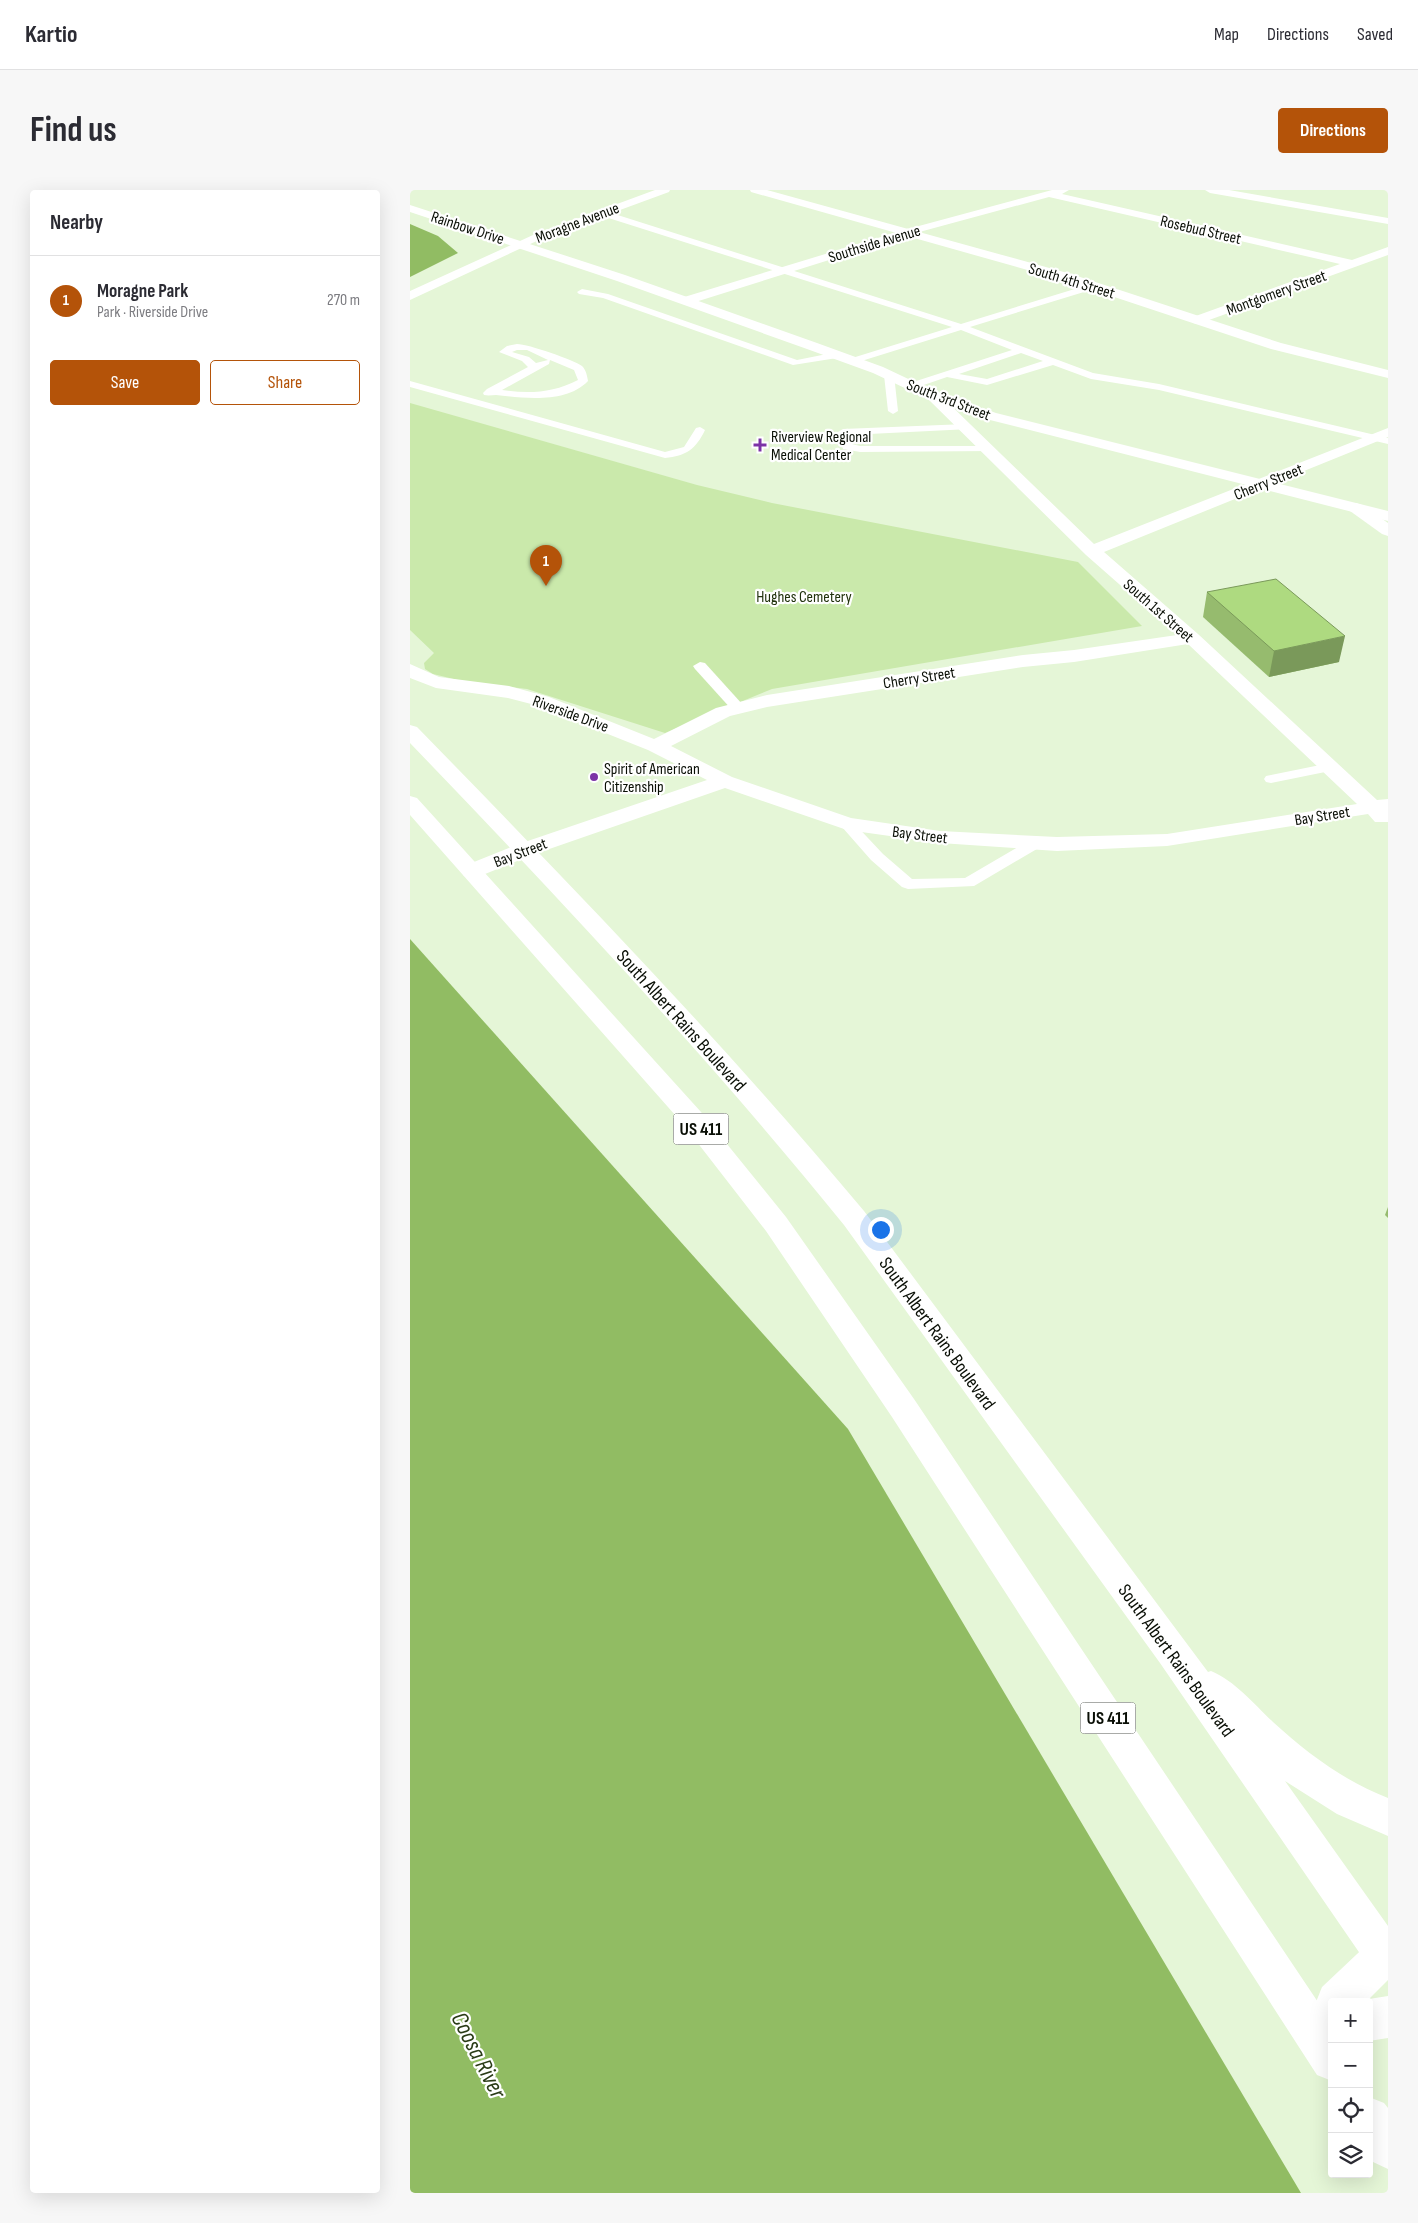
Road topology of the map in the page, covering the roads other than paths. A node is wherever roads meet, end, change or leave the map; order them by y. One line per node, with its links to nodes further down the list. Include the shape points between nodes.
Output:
1 (665, 190): 7 (street, Moragne Avenue)
2 (755, 190): 9 (street, South 4th Street)
3 (1064, 190): 5 (street, Southside Avenue)
4 (1210, 190): 8 (street)
5 (1049, 194): 9 (street, Southside Avenue); 12 (street, Rosebud Street)
6 (412, 208): 10 (street, Rainbow Drive)
7 (602, 213): 10 (street, Moragne Avenue); 13 (lane)
8 (1388, 221)
9 (908, 232): 13 (street, Southside Avenue); 14 (street, South 4th Street)
10 (521, 244): 16 (street, Moragne Avenue); 17 (street, South 3rd Street)
11 (1388, 251): 12 (street, Montgomery Street)
12 (1354, 264): 18 (street, Montgomery Street)
13 (784, 270): 17 (street, Southside Avenue); 19 (lane)
14 (1094, 286): 18 (street, South 4th Street); 19 (lane)
15 (582, 292): 21 (lane, via 605,296 796,363)
16 (410, 296)
17 (685, 301): 21 (street, South 3rd Street)
18 (1198, 320): 26 (street, South 4th Street, via 1276,346)
19 (961, 327): 20 (lane); 23 (lane)
20 (1021, 350): 24 (lane); 28 (lane)
21 (837, 355): 23 (street, South 3rd Street)
22 (554, 358): 25 (lane); 25 (lane, via 525,347 509,348 504,352 527,359); 31 (lane, via 575,366 582,372 583,381 546,396)
23 (852, 361): 27 (street, South 3rd Street)
24 (1052, 362): 28 (lane, via 987,382); 39 (lane, via 1091,376 1159,387)
25 (534, 369): 31 (lane)
26 (1388, 374)
27 (889, 375): 30 (street, South 3rd Street); 34 (lane)
28 (947, 375): 30 (lane)
29 (410, 384): 33 (lane)
30 (912, 386): 32 (street, South 3rd Street)
31 (492, 391): 33 (lane)
32 (933, 396): 36 (street, South 1st Street); 41 (street, South 3rd Street, via 1031,427)
33 (473, 401): 38 (lane, via 665,455 687,450)
34 (892, 411)
35 (910, 418): 37 (lane, via 924,420)
36 (966, 427): 37 (lane); 40 (street, South 1st Street)
37 (932, 428): 40 (lane, via 843,432 847,447 860,450)
38 (700, 430)
39 (1383, 437): 41 (street, Cherry Street)
40 (988, 449): 45 (street, South 1st Street)
41 (1260, 484): 42 (street, South 3rd Street); 45 (street, Cherry Street)
42 (1356, 508): 43 (street, South 3rd Street); 44 (street)
43 (1388, 516)
44 (1388, 531)
45 (1092, 551): 46 (street, South 1st Street)
46 (1192, 638): 49 (street, Cherry Street, via 1013,663); 52 (street, South 1st Street)
47 (700, 666): 49 (lane)
48 (410, 670): 51 (street, Riverside Drive, via 436,682 509,692 542,701)
49 (738, 708): 51 (street, Cherry Street, via 723,712)
50 (410, 731): 59 (street, South Albert Rains Boulevard)
51 (655, 746): 54 (street, Riverside Drive)
52 (1330, 767): 53 (lane); 56 (street, South 1st Street)
53 (1271, 779)
54 (725, 781): 57 (street, Bay Street); 59 (street, Bay Street)
55 (410, 802): 60 (street, US 411)
56 (1383, 811): 58 (street, Bay Street, via 1167,840)
57 (847, 824): 58 (street, Bay Street, via 940,837); 58 (lane, via 908,884 968,883)
58 (1036, 843)
59 (524, 850): 60 (street, Bay Street); 61 (street, South Albert Rains Boulevard, via 708,1046 810,1163 854,1218)
60 (472, 871): 67 (street, US 411, via 692,1118 776,1224)
61 (1172, 1651): 62 (street, via 1292,1763 1331,1789); 63 (street, South Albert Rains Boulevard)
62 (1388, 1817)
63 (1387, 1956): 64 (street)
64 (1352, 1998)
65 (1388, 2017): 66 (street)
66 (1373, 2019)
67 (1328, 2024)
68 (1373, 2124): 69 (street)
69 (1388, 2147)

